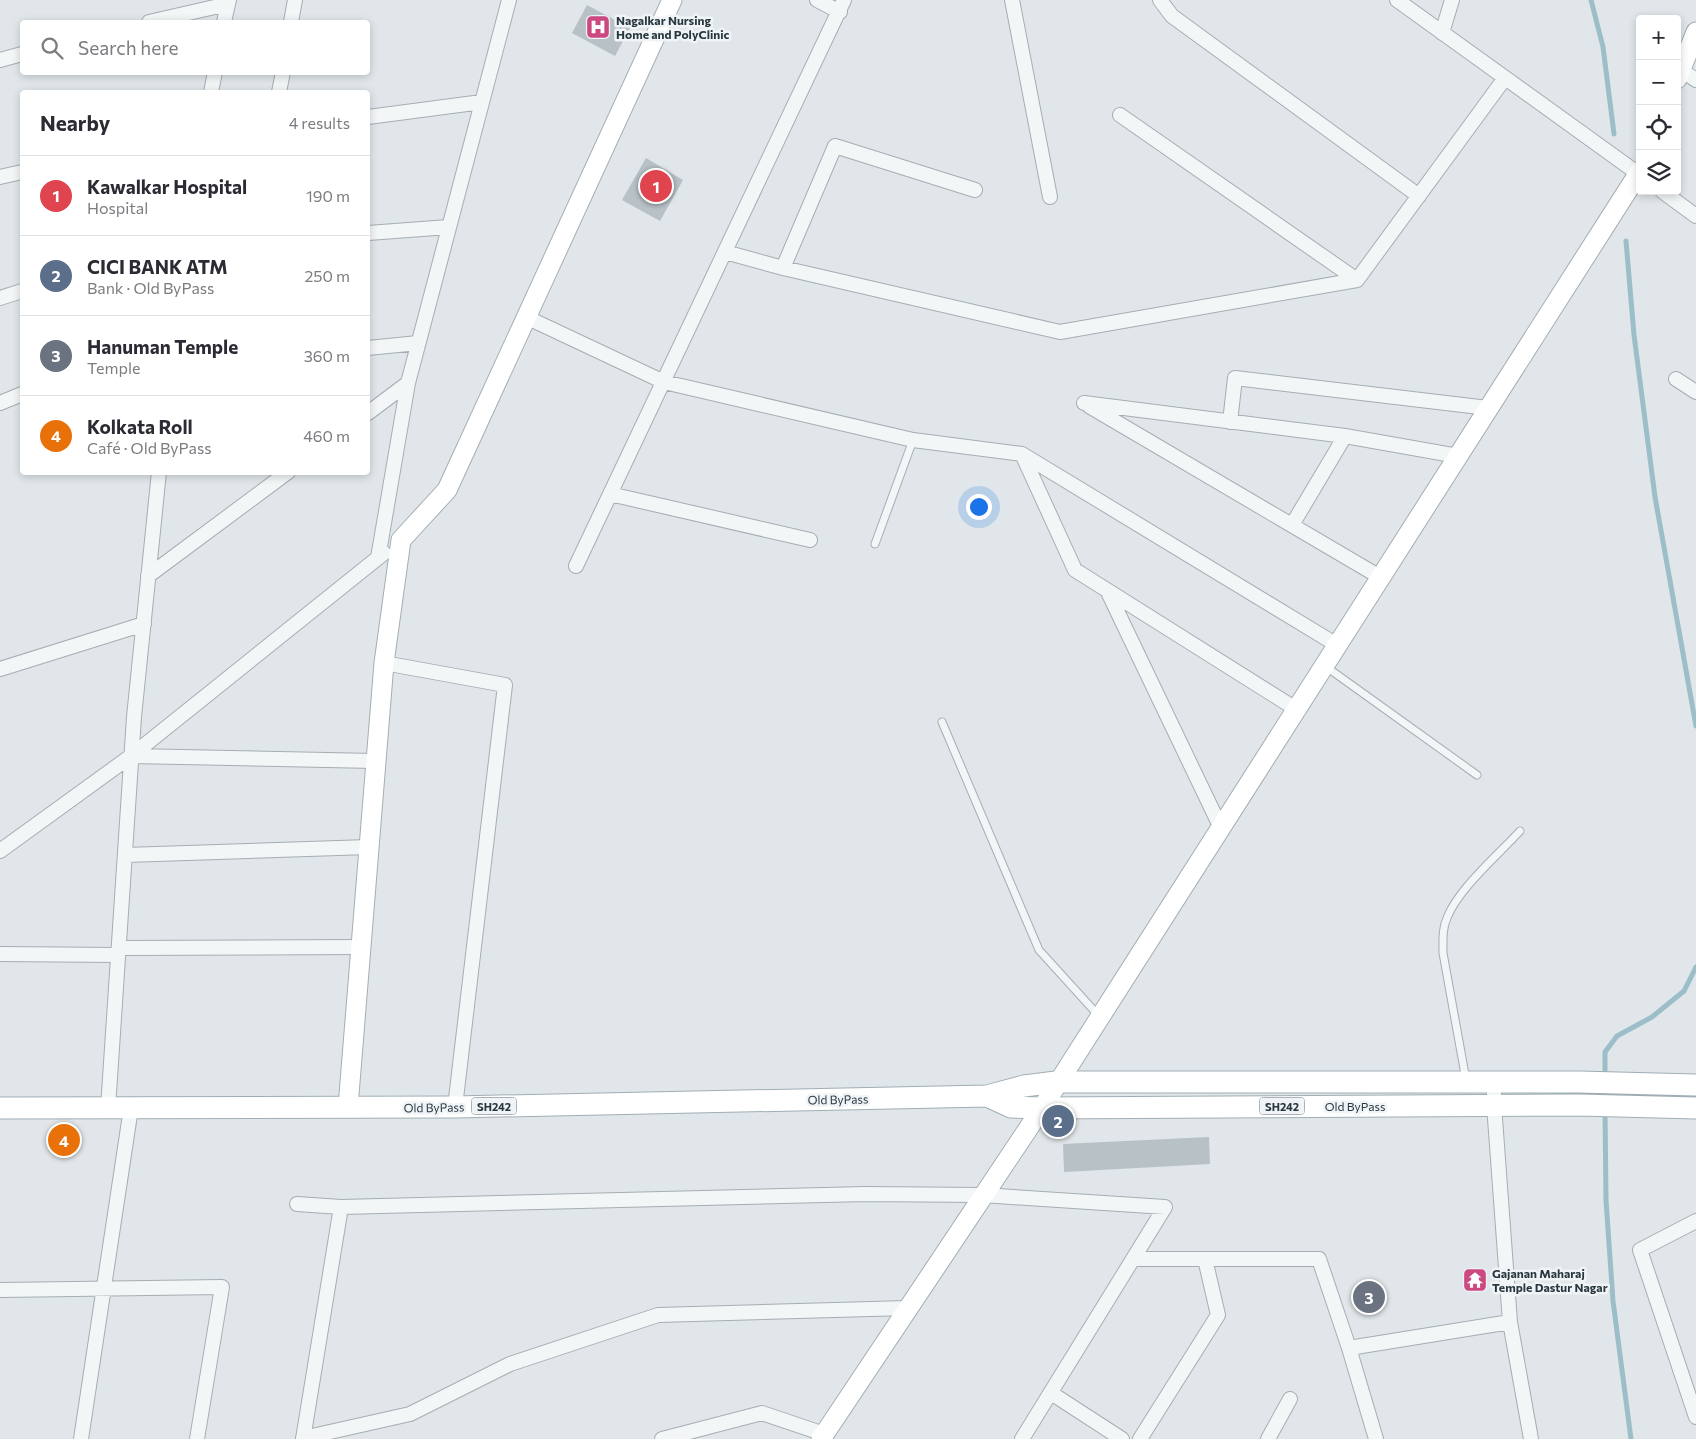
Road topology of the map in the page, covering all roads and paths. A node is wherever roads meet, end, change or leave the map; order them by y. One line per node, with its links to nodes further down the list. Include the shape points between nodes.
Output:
1 (295, 0): 13 (street)
2 (509, 0): 24 (street)
3 (672, 0): 43 (main road)
4 (817, 0): 10 (street)
5 (1012, 0): 34 (street)
6 (1160, 0): 33 (street, via 1172,16)
7 (1397, 0): 14 (street)
8 (1452, 0): 14 (street)
9 (228, 2): 11 (street); 12 (street)
10 (842, 6): 38 (street)
11 (157, 20)
12 (224, 20)
13 (291, 20)
14 (1442, 33): 21 (street)
15 (1695, 39): 20 (main road)
16 (20, 55): 17 (street)
17 (0, 60)
18 (214, 75): 22 (street)
19 (282, 75): 23 (street)
20 (1685, 76)
21 (1506, 78): 27 (street); 33 (street)
22 (211, 90)
23 (279, 90)
24 (482, 102): 26 (street); 36 (street)
25 (1120, 115): 40 (street)
26 (370, 117)
27 (1636, 171)
28 (20, 172): 29 (street)
29 (0, 177)
30 (1636, 178): 52 (main road)
31 (975, 190): 39 (street, via 834,146)
32 (1667, 195): 35 (street)
33 (1419, 196): 40 (street)
34 (1050, 197)
35 (1696, 216)
36 (449, 227): 37 (street); 44 (street)
37 (370, 233)
38 (725, 252): 39 (street); 47 (street)
39 (783, 268): 40 (street, via 1060,332)
40 (1357, 280)
41 (20, 292): 42 (street)
42 (0, 298)
43 (528, 318): 47 (street); 63 (main road, via 447,490)
44 (418, 343): 45 (street); 48 (street)
45 (370, 348)
46 (1676, 379): 49 (street)
47 (664, 382): 56 (street); 61 (street)
48 (408, 383): 53 (street); 66 (street)
49 (1696, 392)
50 (20, 395): 51 (street)
51 (0, 403)
52 (1488, 408): 54 (street, via 1235,378); 58 (main road)
53 (370, 412)
54 (1230, 422): 55 (street); 62 (street, via 1084,403)
55 (1345, 436): 58 (street); 62 (street)
56 (913, 440): 57 (street); 65 (lane)
57 (1022, 454): 70 (street, via 1076,570); 72 (street)
58 (1458, 456): 69 (main road)
59 (159, 475): 68 (street)
60 (284, 475): 68 (street)
61 (610, 494): 64 (street); 67 (street)
62 (1292, 525): 69 (street)
63 (401, 540): 66 (street); 73 (main road)
64 (810, 540)
65 (875, 544)
66 (378, 558): 78 (street)
67 (576, 566)
68 (148, 576): 71 (street)
69 (1380, 577): 72 (main road)
70 (1107, 590): 76 (street); 81 (street)
71 (144, 624): 75 (street); 78 (street)
72 (1337, 645): 74 (main road)
73 (384, 663): 79 (main road); 96 (street, via 504,685)
74 (1324, 665): 76 (main road); 80 (lane)
75 (0, 669)
76 (1296, 708): 81 (main road)
77 (942, 722): 89 (lane, via 1039,950)
78 (131, 756): 79 (street); 84 (street); 85 (street)
79 (376, 761): 83 (main road)
80 (1477, 775)
81 (1220, 826): 89 (main road)
82 (1520, 831): 91 (lane, via 1454,902 1444,927 1443,953)
83 (369, 846): 85 (street); 86 (main road)
84 (0, 849)
85 (125, 855): 87 (street)
86 (360, 947): 87 (street); 100 (main road)
87 (118, 952): 88 (street); 98 (street)
88 (0, 954)
89 (1099, 1016): 90 (main road)
90 (1056, 1082): 91 (main road, Old ByPass / SH242); 94 (main road, Old ByPass / SH242); 101 (main road)
91 (1466, 1082): 92 (main road, Old ByPass / SH242)
92 (1494, 1082): 93 (main road, Old ByPass / SH242); 95 (street)
93 (1696, 1086)
94 (987, 1096): 96 (main road, Old ByPass / SH242); 101 (main road, Old ByPass / SH242, via 1011,1107)
95 (1494, 1105): 101 (main road, Old ByPass / SH242); 102 (main road, Old ByPass / SH242); 112 (street)
96 (455, 1107): 100 (main road, Old ByPass / SH242)
97 (0, 1108): 98 (main road, Old ByPass / SH242)
98 (108, 1108): 99 (main road, Old ByPass / SH242)
99 (131, 1108): 100 (main road, Old ByPass / SH242); 109 (street)
100 (348, 1108)
101 (1042, 1108): 103 (main road)
102 (1696, 1108)
103 (982, 1195): 105 (street, via 866,1194); 107 (street, via 1165,1207); 111 (main road)
104 (297, 1204): 105 (street)
105 (341, 1207): 118 (street)
106 (1696, 1221): 116 (street, via 1640,1250)
107 (1134, 1258): 108 (street); 114 (street)
108 (1205, 1259): 113 (street, via 1319,1259); 124 (street, via 1218,1315)
109 (103, 1289): 110 (street); 119 (street); 120 (street, via 222,1287)
110 (0, 1290)
111 (907, 1308): 117 (main road); 118 (street, via 658,1315 510,1364 410,1414)
112 (1510, 1322): 113 (street); 127 (street)
113 (1348, 1348): 126 (street)
114 (1051, 1394): 122 (street); 123 (street)
115 (1290, 1398): 125 (street)
116 (1696, 1417)
117 (823, 1437): 121 (street, via 762,1413)
118 (303, 1438)
119 (83, 1439)
120 (197, 1439)
121 (662, 1439)
122 (1022, 1439)
123 (1122, 1439)
124 (1140, 1439)
125 (1268, 1439)
126 (1376, 1439)
127 (1531, 1439)

